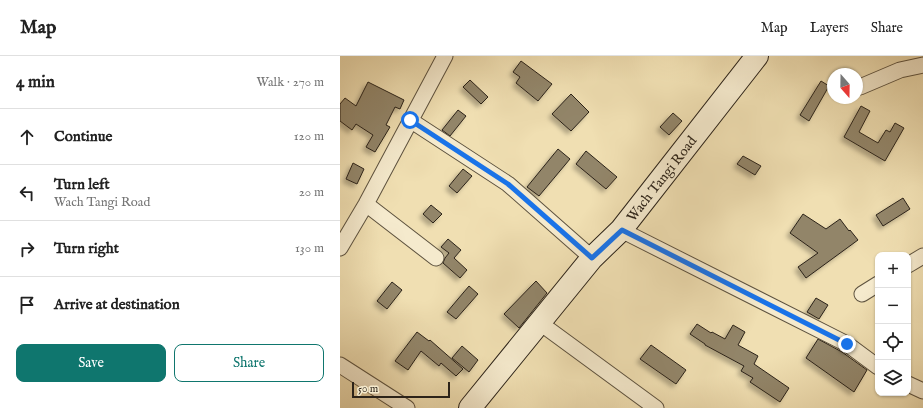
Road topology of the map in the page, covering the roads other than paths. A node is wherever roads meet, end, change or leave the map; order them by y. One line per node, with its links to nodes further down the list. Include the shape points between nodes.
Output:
1 (445, 56): 5 (street)
2 (757, 56): 7 (main road, Wach Tangi Road)
3 (923, 65): 4 (street, via 900,70)
4 (863, 86)
5 (410, 120): 6 (street); 11 (street, via 508,184)
6 (366, 204): 8 (street); 10 (street)
7 (622, 230): 11 (main road, Wach Tangi Road); 17 (street, via 847,344)
8 (340, 248)
9 (923, 256): 12 (street)
10 (436, 258)
11 (592, 258): 15 (main road, Wach Tangi Road)
12 (911, 263)
13 (875, 286): 14 (street)
14 (862, 294)
15 (540, 323): 21 (main road, Wach Tangi Road); 22 (street)
16 (340, 365): 20 (street)
17 (875, 365)
18 (911, 385): 19 (street)
19 (923, 391)
20 (407, 408)
21 (470, 408)
22 (656, 408)

